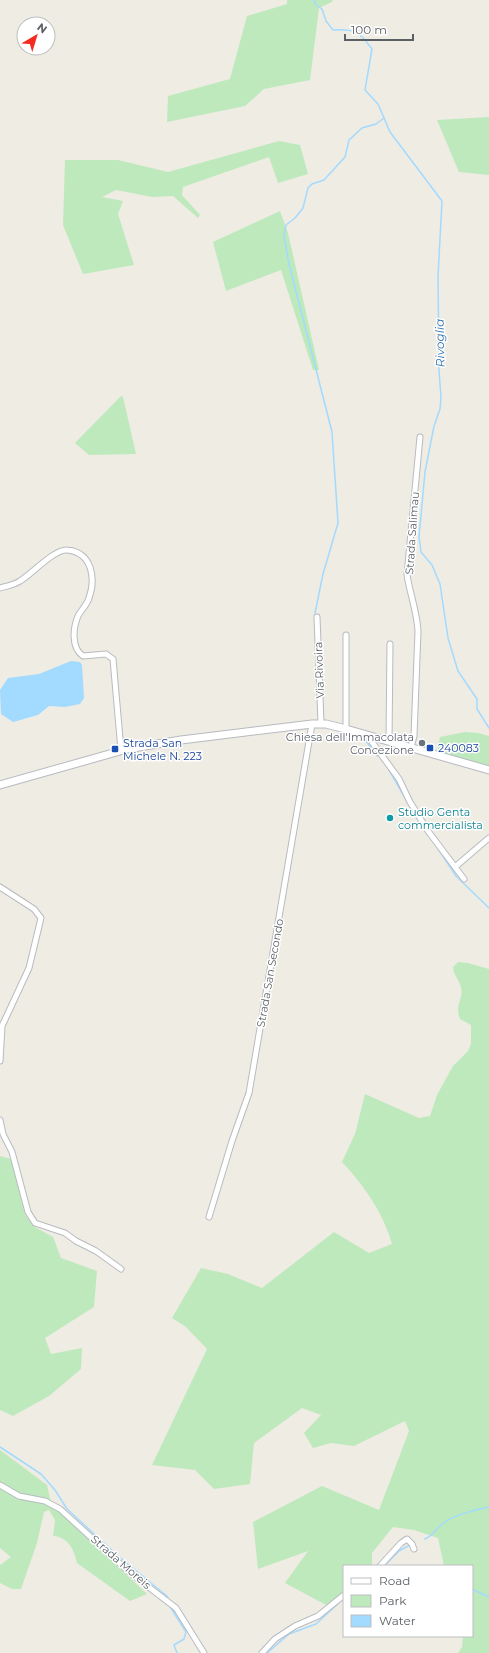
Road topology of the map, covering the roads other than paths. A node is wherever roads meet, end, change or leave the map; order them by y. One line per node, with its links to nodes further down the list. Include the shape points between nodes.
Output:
1 (420, 437): 11 (street, Strada Salimau, via 407,575 417,614 418,631 414,736)
2 (0, 588): 12 (street, via 18,582 63,550 73,551 90,563 90,597 76,622 74,640 78,651 85,656 106,654 113,659)
3 (317, 617): 6 (street, Via Rivoira)
4 (346, 634): 8 (street)
5 (390, 644): 10 (street)
6 (321, 723): 7 (street); 8 (street)
7 (312, 724): 12 (street); 21 (street, Strada San Secondo, via 249,1093)
8 (346, 729): 9 (street)
9 (371, 736): 10 (street); 16 (street, via 372,742 399,779 424,825)
10 (389, 741): 11 (street)
11 (411, 747): 13 (street)
12 (121, 750): 14 (street)
13 (489, 770)
14 (0, 785)
15 (489, 838): 16 (street)
16 (455, 867): 17 (street)
17 (464, 879)
18 (0, 888): 19 (street, via 34,909 41,918 29,968 2,1026)
19 (0, 1061)
20 (0, 1120): 22 (street, via 3,1134 12,1152 28,1212 35,1223 65,1233)
21 (210, 1218)
22 (121, 1268)
23 (0, 1485): 27 (street, Strada Moreis, via 19,1496 55,1505 129,1572 176,1608)
24 (414, 1549): 25 (street, via 407,1539)
25 (381, 1565)
26 (343, 1596): 28 (street, via 318,1616 295,1626 275,1639)
27 (204, 1653)
28 (262, 1653)

